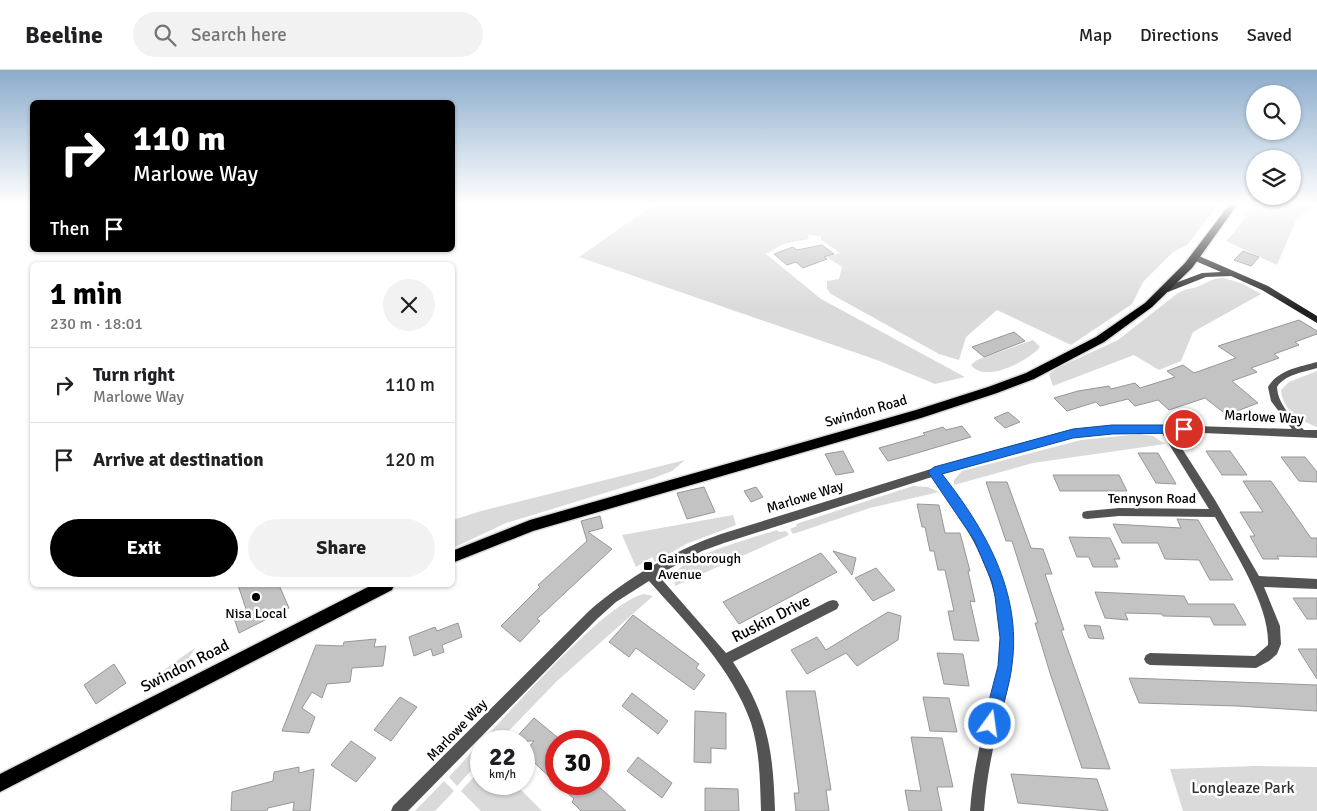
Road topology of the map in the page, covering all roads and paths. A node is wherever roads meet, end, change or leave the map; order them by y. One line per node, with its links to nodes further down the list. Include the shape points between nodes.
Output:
1 (1209, 240): 2 (main road, Swindon Road)
2 (1196, 258): 3 (street); 4 (main road, Swindon Road)
3 (1238, 275): 4 (street, via 1205,274); 5 (street)
4 (1165, 290): 13 (main road, Swindon Road, via 1132,318 1098,340 995,390 585,508)
5 (1317, 320)
6 (1317, 365): 8 (street, via 1280,378 1274,386 1278,406)
7 (1164, 429): 8 (street, Marlowe Way); 10 (street, Marlowe Way, via 1073,433); 11 (street, Tennyson Road)
8 (1302, 434): 9 (street, Marlowe Way)
9 (1317, 434)
10 (934, 472): 14 (street, Marlowe Way, via 721,539); 24 (street, via 980,538 999,582 1005,610 1005,666 984,751)
11 (1217, 513): 12 (street, Tennyson Road, via 1119,512); 15 (street, Tennyson Road)
12 (1087, 515)
13 (455, 556)
14 (650, 574): 20 (street); 22 (street, Marlowe Way, via 593,614)
15 (1255, 581): 16 (street); 19 (street, Tennyson Road, via 1267,606 1275,637 1275,645 1264,658 1256,662)
16 (1317, 584)
17 (383, 587): 21 (main road, Swindon Road)
18 (834, 605): 20 (street, Ruskin Drive)
19 (1150, 659)
20 (724, 661): 23 (street, via 744,690 758,726 767,777)
21 (0, 782)
22 (398, 811)
23 (768, 811)
24 (977, 811)

